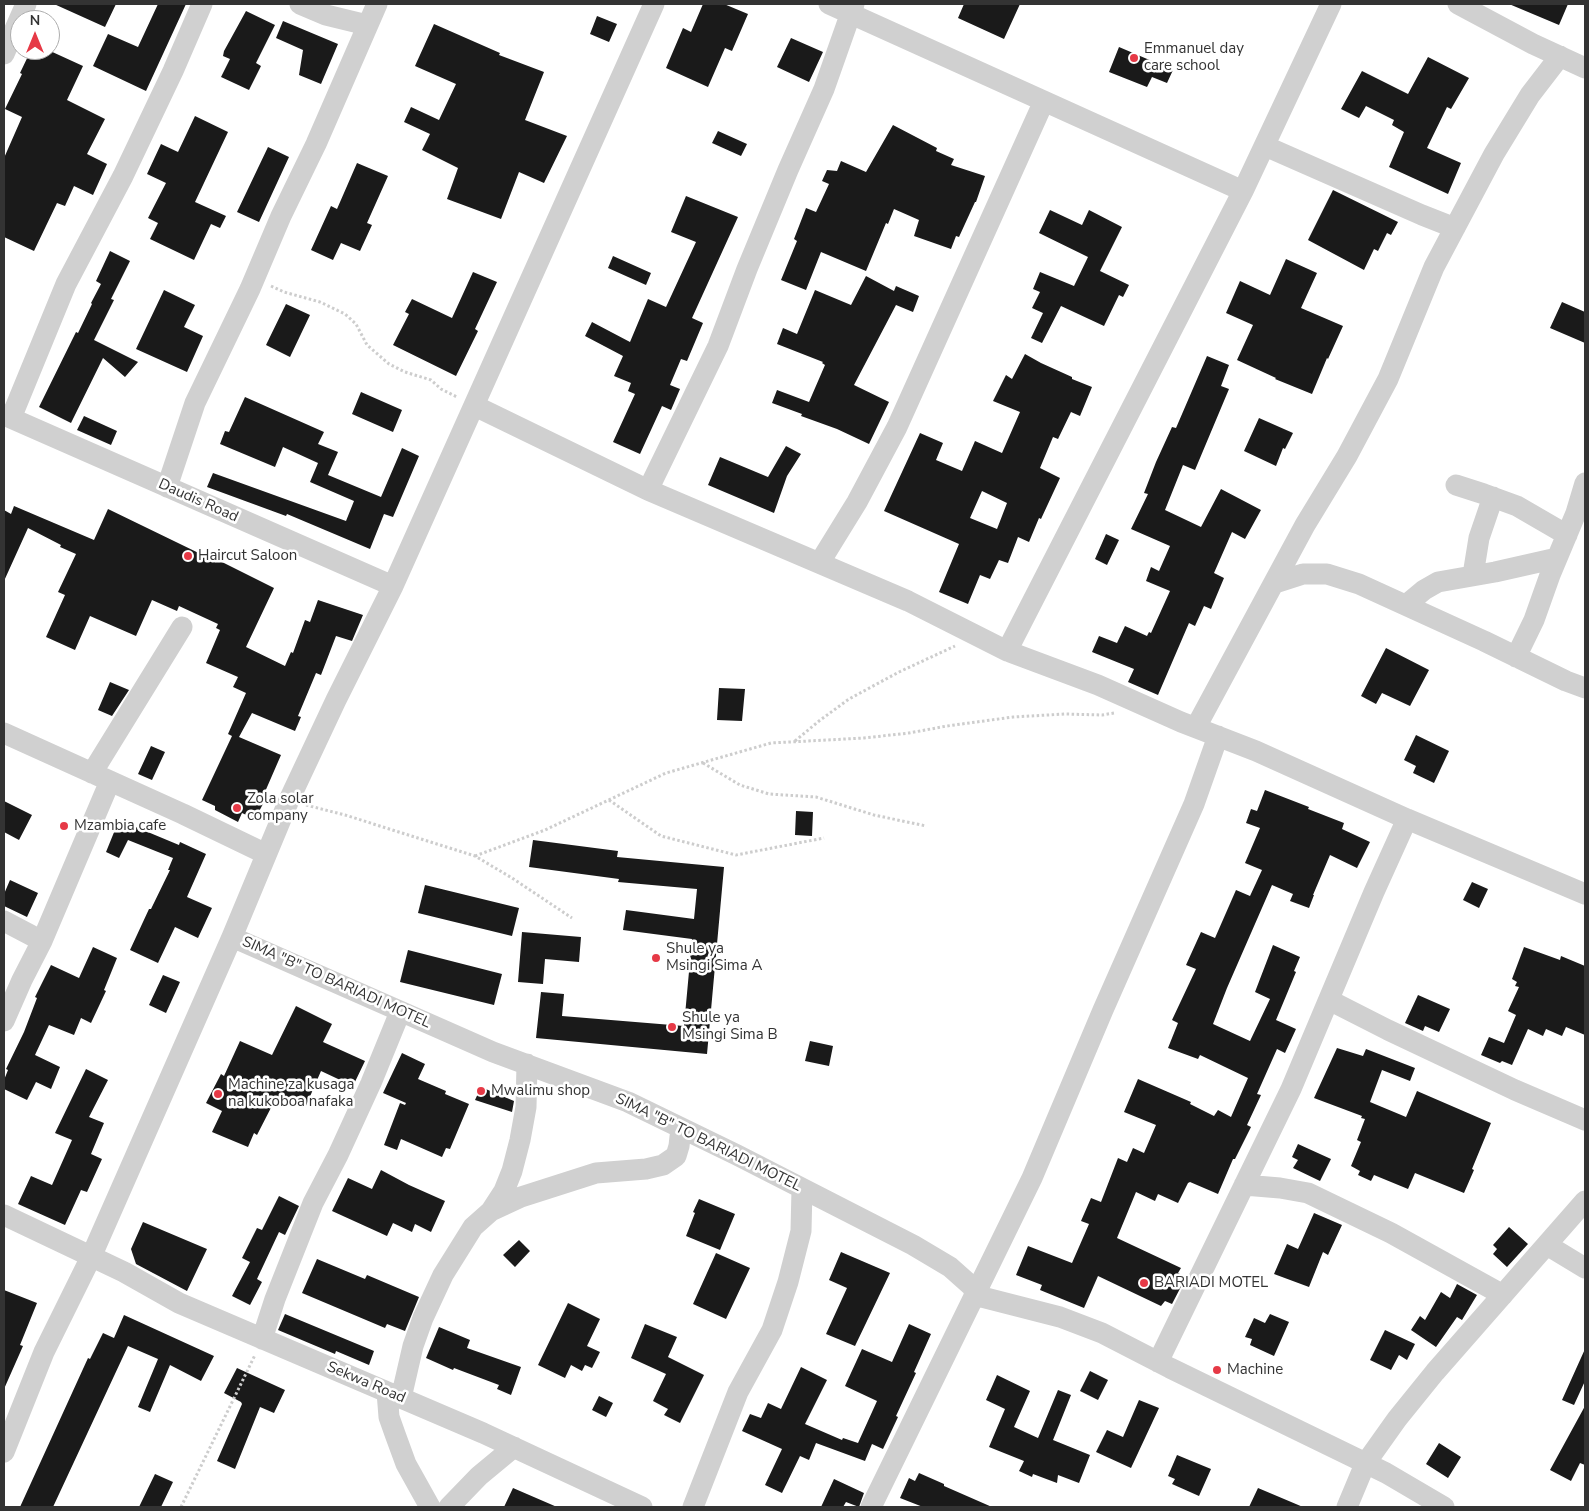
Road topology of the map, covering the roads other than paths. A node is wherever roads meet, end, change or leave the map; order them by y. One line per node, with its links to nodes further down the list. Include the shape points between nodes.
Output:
1 (26, 4): 11 (street)
2 (202, 4): 19 (street, via 127,167 66,284)
3 (300, 4): 10 (street)
4 (378, 4): 10 (street)
5 (654, 4): 18 (street)
6 (829, 4): 9 (street)
7 (1331, 4): 15 (street)
8 (1458, 4): 12 (street)
9 (852, 8): 14 (street); 23 (street, via 824,90 788,170 718,346)
10 (367, 26): 22 (street, via 255,278 195,403)
11 (4, 54)
12 (1560, 56): 13 (street); 17 (street, via 1494,154)
13 (1585, 68)
14 (1044, 101): 16 (street); 27 (street, via 897,427)
15 (1265, 146): 16 (street); 17 (street)
16 (1243, 192): 33 (street)
17 (1455, 228): 29 (street, via 1434,267 1388,379)
18 (475, 406): 23 (street); 30 (street)
19 (8, 417): 22 (street, Daudis Road)
20 (1585, 482): 25 (street)
21 (1456, 485): 24 (street)
22 (167, 487): 30 (street, Daudis Road)
23 (648, 490): 27 (street)
24 (1492, 497): 25 (street, via 1517,506); 28 (street, via 1479,538)
25 (1567, 535): 26 (street)
26 (1558, 558): 28 (street); 34 (street)
27 (820, 562): 33 (street, via 908,601)
28 (1473, 575): 31 (street, via 1438,582)
29 (1275, 583): 31 (street, via 1303,574 1327,574 1359,584); 36 (street)
30 (394, 586): 41 (street, via 336,700)
31 (1406, 606): 34 (street)
32 (182, 627): 39 (street)
33 (1007, 651): 36 (street)
34 (1516, 657): 35 (street)
35 (1585, 688)
36 (1196, 727): 38 (street)
37 (4, 734): 39 (street)
38 (1218, 736): 40 (street); 60 (street, via 1194,804 1032,1178)
39 (101, 777): 41 (street); 45 (street, via 87,832)
40 (1407, 819): 42 (street); 46 (street)
41 (266, 854): 44 (street)
42 (1585, 894)
43 (4, 921): 45 (street)
44 (232, 937): 47 (street, SIMA "B" TO BARIADI MOTEL); 58 (street)
45 (42, 942): 48 (street)
46 (1330, 1000): 50 (street, via 1515,1090); 52 (street)
47 (400, 1012): 49 (street, SIMA "B" TO BARIADI MOTEL); 62 (street, via 371,1083 313,1203)
48 (4, 1021)
49 (526, 1064): 51 (street, SIMA "B" TO BARIADI MOTEL, via 628,1102); 55 (street, via 526,1106 520,1140 504,1191)
50 (1585, 1120)
51 (681, 1128): 53 (street, SIMA "B" TO BARIADI MOTEL); 55 (street, via 676,1156 663,1165 596,1173 521,1196)
52 (1244, 1186): 61 (street, via 1308,1193 1391,1233); 63 (street)
53 (802, 1189): 60 (street, SIMA "B" TO BARIADI MOTEL, via 950,1267); 71 (street, via 801,1231 772,1330 738,1392)
54 (1585, 1201): 57 (street)
55 (491, 1211): 64 (street, via 473,1227 442,1276 422,1318)
56 (4, 1215): 58 (street, Sekwa Road)
57 (1547, 1245): 59 (street); 61 (street)
58 (91, 1257): 62 (street, Sekwa Road, via 179,1303); 66 (street, via 44,1352)
59 (1585, 1268)
60 (976, 1293): 63 (street, via 1060,1317 1102,1333); 72 (street)
61 (1503, 1295): 67 (street, via 1430,1379)
62 (262, 1339): 64 (street, Sekwa Road)
63 (1158, 1362): 67 (street)
64 (394, 1395): 65 (street, Sekwa Road); 68 (street, via 389,1418 406,1464)
65 (514, 1447): 69 (street); 70 (street, Sekwa Road)
66 (4, 1452)
67 (1365, 1464): 73 (street); 74 (street)
68 (430, 1507)
69 (449, 1507)
70 (642, 1507)
71 (693, 1507)
72 (871, 1507)
73 (1347, 1507)
74 (1444, 1507)

